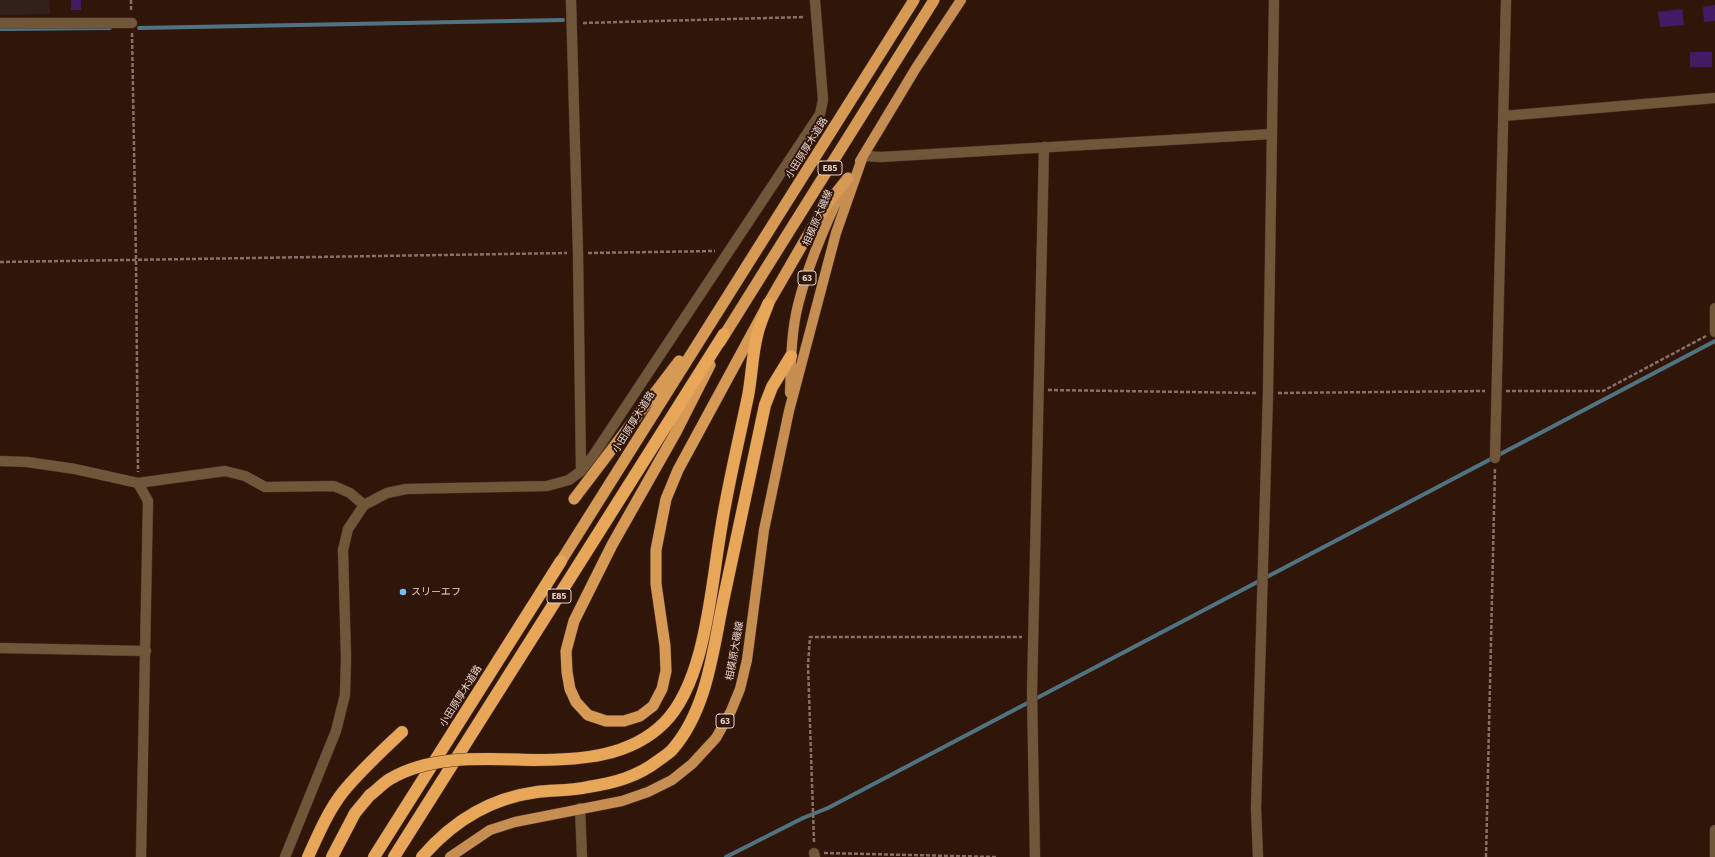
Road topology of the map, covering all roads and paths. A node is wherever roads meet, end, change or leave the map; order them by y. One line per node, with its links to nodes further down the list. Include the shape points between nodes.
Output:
1 (131, 0): 10 (path)
2 (571, 0): 12 (street)
3 (815, 0): 9 (street)
4 (914, 0): 26 (highway, 小田原厚木道路 / E85)
5 (934, 0): 28 (highway, E85)
6 (961, 0): 17 (main road, 相模原大磯線 / 63)
7 (1274, 0): 15 (street)
8 (1506, 0): 14 (street)
9 (816, 17): 12 (path); 20 (street, via 823,100 820,114)
10 (132, 22): 11 (street); 22 (path)
11 (0, 23)
12 (572, 24): 21 (street)
13 (1715, 98): 14 (street)
14 (1503, 116): 31 (street)
15 (1272, 134): 16 (street); 32 (street)
16 (1044, 147): 17 (street); 30 (street)
17 (863, 156): 18 (main road, 相模原大磯線 / 63); 19 (main road, 相模原大磯線 / 63)
18 (848, 178): 24 (highway, via 812,228); 29 (main road, 相模原大磯線 / 63, via 823,230 798,304)
19 (836, 234): 29 (main road, 63, via 820,270 800,341); 33 (main road, 相模原大磯線 / 63)
20 (730, 251): 21 (path); 36 (street)
21 (578, 253): 22 (path); 36 (street)
22 (136, 260): 23 (path); 37 (path)
23 (0, 262)
24 (768, 304): 28 (highway, via 678,470 666,499 656,550 656,584 665,646 666,671 662,689 652,706 640,716 624,721 606,721 588,715 576,702 570,689 566,651 574,621 612,545 693,400); 51 (highway, bridge, via 757,336 699,652 690,683 679,705 664,723 641,742 608,754 567,760 455,761 409,770 389,780 370,795 355,813)
25 (1715, 308): 27 (street)
26 (708, 325): 38 (highway, via 659,385); 40 (highway, 小田原厚木道路 / E85)
27 (1715, 332): 31 (path, via 1603,391)
28 (724, 334): 53 (highway, E85)
29 (791, 356): 33 (main road, 相模原大磯線 / 63); 54 (highway, via 772,387 765,405 705,684 685,730 671,751 646,770 618,782 536,792 506,798 488,805 453,827)
30 (1038, 390): 32 (path); 41 (street)
31 (1497, 391): 32 (path); 34 (street)
32 (1268, 393): 59 (street, via 1256,808)
33 (789, 411): 45 (main road, 相模原大磯線 / 63, via 764,530 747,660 740,689 731,711 716,738 692,764 672,780 622,801)
34 (1495, 454): 60 (path)
35 (0, 461): 37 (street, via 75,468)
36 (581, 471): 39 (street, via 569,480 547,486 406,489 388,493)
37 (138, 483): 39 (street, via 225,471 245,476 265,487 334,486 350,493); 43 (street, via 148,501)
38 (574, 499)
39 (364, 505): 49 (street, via 348,529 343,550 345,695 336,731)
40 (561, 560): 52 (highway, 小田原厚木道路 / E85)
41 (1033, 637): 47 (path, via 810,637 808,665); 58 (street)
42 (0, 648): 43 (street)
43 (146, 651): 48 (street)
44 (402, 732): 50 (highway, via 372,760 343,793)
45 (580, 808): 55 (main road, 相模原大磯線 / 63, via 490,830); 56 (street)
46 (1715, 830): 61 (street)
47 (814, 855): 57 (path)
48 (141, 857)
49 (285, 857)
50 (308, 857)
51 (332, 857)
52 (374, 857)
53 (394, 857)
54 (422, 857)
55 (450, 857)
56 (582, 857)
57 (996, 857)
58 (1035, 857)
59 (1258, 857)
60 (1486, 857)
61 (1715, 857)

